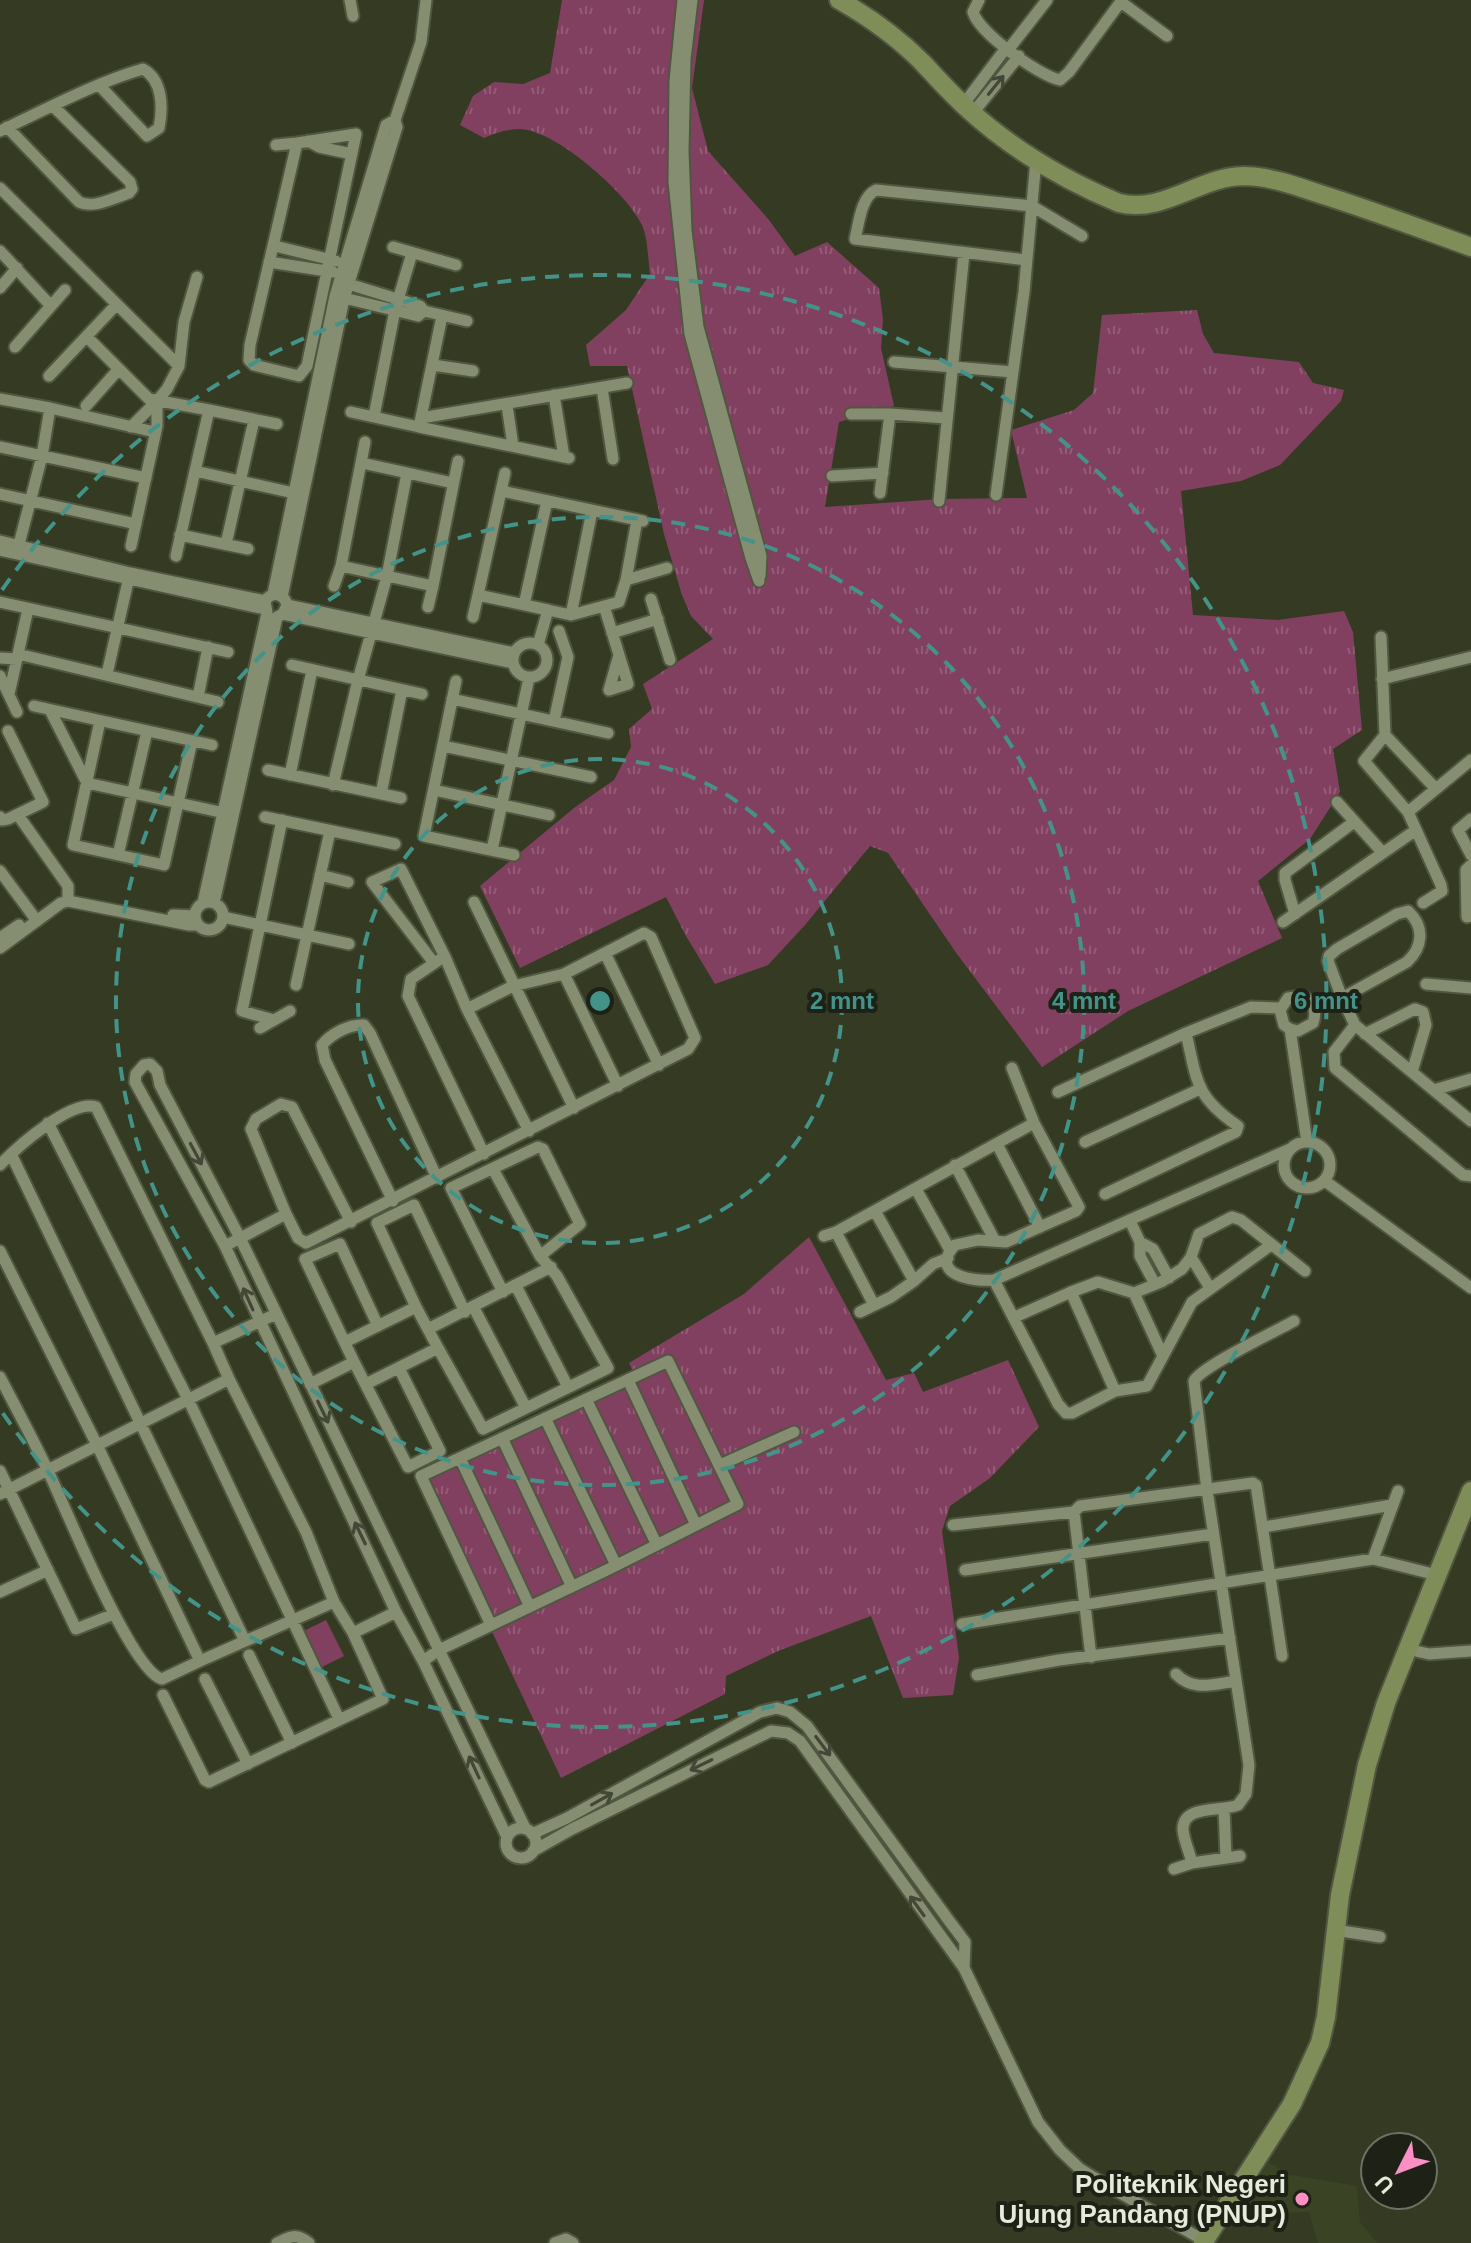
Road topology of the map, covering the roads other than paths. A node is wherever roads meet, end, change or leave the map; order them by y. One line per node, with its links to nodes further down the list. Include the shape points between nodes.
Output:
1 (350, 0): 9 (street)
2 (426, 0): 15 (street, via 421,42)
3 (683, 0): 4 (street, via 674,182 690,334 759,581 761,556 698,327 688,245 683,115)
4 (692, 0)
5 (839, 0): 14 (main road, via 900,42)
6 (979, 0): 11 (street, via 973,12 977,23)
7 (1047, 0): 11 (street)
8 (1122, 1): 10 (street); 11 (street, via 1060,80)
9 (353, 16)
10 (1167, 36)
11 (1011, 51): 14 (street)
12 (100, 86): 12 (street, via 147,71 160,93 159,128 147,136); 13 (street)
13 (53, 106): 16 (street); 16 (street, via 130,182 129,193 86,206)
14 (968, 109): 20 (main road)
15 (395, 120): 35 (street, via 397,127); 35 (street, via 386,125)
16 (4, 129)
17 (303, 142): 18 (street); 19 (street); 19 (street, via 356,134); 24 (street)
18 (276, 145)
19 (352, 154): 32 (street)
20 (1036, 160): 22 (street); 26 (main road, via 1097,194 1133,206 1246,176 1341,201)
21 (0, 188): 40 (street)
22 (1032, 206): 23 (street); 29 (street, via 890,190 869,193 855,239); 30 (street)
23 (1082, 236)
24 (275, 246): 31 (street); 32 (street)
25 (393, 247): 28 (street)
26 (1471, 247)
27 (0, 251): 34 (street)
28 (412, 253): 33 (street); 41 (street)
29 (964, 253): 30 (street); 50 (street)
30 (1026, 260): 53 (street)
31 (269, 262): 32 (street); 32 (street, via 249,360 299,376 307,366)
32 (328, 265): 35 (street)
33 (456, 265)
34 (17, 268): 37 (street); 42 (street)
35 (343, 275): 39 (street); 41 (street)
36 (197, 277): 49 (street)
37 (0, 288)
38 (65, 290): 42 (street)
39 (339, 297): 41 (street); 94 (street)
40 (117, 304): 45 (street); 49 (street)
41 (397, 305): 43 (street, via 418,316 424,311); 68 (street)
42 (51, 306): 46 (street)
43 (442, 316): 44 (street); 48 (street)
44 (467, 321)
45 (87, 337): 51 (street); 54 (street)
46 (15, 347)
47 (894, 362): 50 (street)
48 (433, 365): 52 (street); 71 (street)
49 (179, 366): 59 (street)
50 (953, 366): 53 (street); 69 (street)
51 (118, 370): 59 (street); 61 (street)
52 (473, 371)
53 (1013, 372): 95 (street)
54 (49, 376)
55 (627, 383): 56 (street)
56 (602, 388): 57 (street); 80 (street)
57 (554, 395): 60 (street); 77 (street, via 567,457)
58 (0, 399): 62 (street)
59 (157, 401): 63 (street); 73 (street); 74 (street)
60 (507, 405): 65 (street); 77 (street)
61 (86, 406)
62 (50, 408): 73 (street); 79 (street)
63 (209, 410): 70 (street); 83 (street)
64 (351, 412): 68 (street)
65 (460, 413): 71 (street); 75 (street)
66 (851, 414): 67 (street)
67 (890, 414): 69 (street); 86 (street)
68 (374, 416): 71 (street)
69 (946, 418): 98 (street)
70 (254, 420): 72 (street); 89 (street)
71 (420, 423): 75 (street)
72 (277, 424)
73 (131, 427): 74 (street)
74 (155, 432): 88 (street)
75 (461, 436): 77 (street)
76 (365, 442): 82 (street)
77 (513, 446)
78 (0, 447): 79 (street)
79 (42, 456): 88 (street); 96 (street)
80 (613, 459)
81 (458, 461): 90 (street)
82 (362, 463): 84 (street); 110 (street)
83 (195, 471): 89 (street); 101 (street)
84 (407, 473): 90 (street); 113 (street)
85 (505, 473): 91 (street)
86 (883, 473): 87 (street); 92 (street)
87 (832, 476)
88 (146, 478): 100 (street)
89 (241, 481): 94 (street); 103 (street)
90 (453, 483): 117 (street)
91 (502, 491): 97 (street); 118 (street)
92 (880, 493)
93 (0, 494): 96 (street)
94 (298, 494): 122 (street)
95 (996, 495)
96 (30, 501): 100 (street); 105 (street)
97 (547, 501): 99 (street); 121 (street)
98 (939, 501)
99 (592, 511): 109 (street, via 640,521); 127 (street)
100 (136, 524): 104 (street)
101 (180, 535): 103 (street); 108 (street)
102 (0, 541): 105 (street)
103 (226, 544): 106 (street)
104 (131, 546)
105 (18, 549): 107 (street); 114 (street)
106 (248, 549)
107 (0, 550)
108 (176, 556)
109 (628, 565): 112 (street); 115 (street)
110 (341, 566): 113 (street); 116 (street)
111 (667, 568): 112 (street)
112 (650, 572): 115 (street)
113 (387, 576): 117 (street); 131 (street)
114 (129, 577): 122 (street); 130 (street)
115 (626, 580): 123 (street, via 619,602)
116 (334, 586)
117 (433, 586): 124 (street)
118 (478, 595): 121 (street); 128 (street)
119 (651, 599): 129 (street)
120 (0, 602): 125 (street)
121 (524, 605): 126 (street)
122 (275, 606): 131 (street); 187 (street)
123 (604, 606): 127 (street); 133 (street)
124 (428, 607)
125 (28, 609): 130 (street); 139 (street)
126 (548, 610): 127 (street); 135 (street)
127 (571, 615)
128 (473, 617)
129 (658, 619): 133 (street); 143 (street)
130 (116, 627): 136 (street); 146 (street)
131 (372, 629): 142 (street); 150 (street)
132 (559, 631): 163 (street, via 568,657)
133 (612, 633): 138 (street)
134 (1381, 637): 149 (street)
135 (538, 645): 142 (street, via 524,644); 148 (street, via 547,665)
136 (208, 647): 137 (street); 155 (street)
137 (228, 652)
138 (619, 655)
139 (18, 657): 141 (street); 146 (street); 153 (street)
140 (1471, 657): 149 (street)
141 (0, 658)
142 (513, 658): 148 (street, via 522,676)
143 (670, 660)
144 (292, 665): 145 (street)
145 (312, 670): 150 (street); 174 (street)
146 (107, 674): 155 (street)
147 (0, 676): 153 (street)
148 (529, 678): 161 (street)
149 (1382, 679): 167 (street)
150 (358, 680): 152 (street); 177 (street)
151 (456, 681): 156 (street)
152 (402, 690): 154 (street); 181 (street)
153 (9, 694): 160 (street)
154 (422, 694)
155 (198, 697): 157 (street)
156 (452, 699): 161 (street); 170 (street)
157 (218, 702)
158 (34, 706): 159 (street)
159 (50, 710): 162 (street); 176 (street)
160 (17, 712)
161 (521, 714): 163 (street); 171 (street)
162 (100, 721): 165 (street); 176 (street)
163 (554, 721): 166 (street)
164 (8, 731): 188 (street, via 43,798)
165 (147, 731): 168 (street); 180 (street)
166 (608, 733)
167 (1385, 735): 178 (street); 186 (street, via 1365,756 1365,764)
168 (192, 741): 169 (street); 184 (street)
169 (212, 745)
170 (443, 746): 171 (street); 179 (street)
171 (511, 761): 175 (street); 185 (street)
172 (1470, 762): 178 (street)
173 (268, 770): 174 (street)
174 (290, 775): 177 (street)
175 (591, 777)
176 (87, 783): 180 (street); 200 (street, via 73,845)
177 (333, 785): 181 (street)
178 (1436, 789): 186 (street)
179 (434, 790): 185 (street); 198 (street, via 424,836)
180 (133, 793): 184 (street); 200 (street)
181 (381, 794): 182 (street)
182 (401, 798)
183 (1337, 802): 194 (street)
184 (179, 803): 187 (street); 200 (street, via 164,865)
185 (502, 805): 189 (street); 198 (street)
186 (1408, 812): 195 (street)
187 (228, 814): 209 (street)
188 (18, 815): 190 (street); 207 (street, via 68,886)
189 (549, 815)
190 (0, 817)
191 (265, 817): 193 (street)
192 (1471, 819): 202 (street, via 1458,830)
193 (282, 820): 196 (street); 217 (street)
194 (1354, 822): 199 (street); 211 (street, via 1285,873)
195 (1416, 830): 199 (street); 210 (street, via 1442,891)
196 (330, 831): 197 (street); 205 (street)
197 (395, 844)
198 (492, 850): 201 (street)
199 (1383, 853): 211 (street)
200 (118, 855)
201 (514, 855)
202 (1471, 855)
203 (1471, 865): 212 (street, via 1466,870 1467,917)
204 (0, 871): 214 (street)
205 (320, 875): 206 (street); 218 (street)
206 (348, 882)
207 (68, 898): 214 (street); 215 (street, via 189,925)
208 (474, 902): 227 (street)
209 (209, 903): 213 (street); 215 (street, via 196,910)
210 (1423, 903)
211 (1295, 914): 216 (street)
212 (1471, 916)
213 (223, 917): 215 (street, via 208,930); 217 (street)
214 (36, 918): 219 (street); 221 (street)
215 (196, 920)
216 (1283, 922)
217 (260, 925): 218 (street); 234 (street, via 242,1011)
218 (307, 935): 220 (street); 226 (street)
219 (0, 938)
220 (349, 944)
221 (0, 948)
222 (605, 953): 224 (street); 240 (street); 240 (street, via 644,933 651,937 695,1038 688,1049)
223 (440, 960): 223 (street, via 401,869 372,882); 232 (street); 258 (street, via 411,979 408,996)
224 (564, 974): 227 (street); 244 (street)
225 (1426, 984): 228 (street)
226 (296, 985)
227 (513, 986): 232 (street); 248 (street)
228 (1471, 988)
229 (1342, 998): 229 (street, via 1414,955 1421,936 1412,914 1397,914 1329,956); 230 (street); 235 (street)
230 (1314, 1007): 231 (street, via 1296,995); 237 (street, via 1316,1015 1306,1029)
231 (1280, 1008): 237 (street, via 1280,1018); 238 (street, via 1243,1009)
232 (467, 1009): 252 (street)
233 (290, 1011): 234 (street)
234 (274, 1020): 236 (street)
235 (1355, 1025): 239 (street); 262 (street, via 1334,1052 1335,1068 1463,1175)
236 (260, 1028)
237 (1290, 1029): 254 (street)
238 (1186, 1033): 245 (street); 247 (street)
239 (1365, 1034): 242 (street); 242 (street, via 1415,1009 1423,1012 1426,1025)
240 (659, 1065): 244 (street)
241 (1012, 1068): 251 (street)
242 (1412, 1072): 246 (street)
243 (1471, 1079): 246 (street)
244 (618, 1086): 248 (street)
245 (1200, 1089): 253 (street); 266 (street, via 1238,1126 1236,1132)
246 (1434, 1090): 249 (street)
247 (1058, 1092)
248 (574, 1108): 252 (street)
249 (1470, 1120)
250 (48, 1123): 257 (street); 305 (street, via 96,1107); 317 (street)
251 (1034, 1123): 255 (street); 272 (street, via 1080,1204 1076,1211)
252 (529, 1131): 258 (street)
253 (1085, 1142)
254 (1307, 1142): 256 (street); 264 (street, via 1327,1153 1331,1165)
255 (997, 1144): 260 (street); 272 (street)
256 (1290, 1149): 264 (street, via 1284,1166 1292,1182 1308,1189); 270 (street)
257 (11, 1154): 259 (street); 321 (street)
258 (484, 1154): 263 (street)
259 (0, 1165)
260 (955, 1165): 265 (street); 274 (street)
261 (493, 1169): 280 (street); 280 (street, via 543,1149 580,1224); 291 (street, via 451,1188)
262 (1471, 1176)
263 (437, 1178): 267 (street); 267 (street, via 364,1025 328,1037 322,1045 325,1060)
264 (1325, 1181): 290 (street)
265 (916, 1189): 268 (street); 279 (street)
266 (1105, 1194)
267 (393, 1201): 271 (street)
268 (875, 1211): 286 (street); 294 (street, via 830,1234)
269 (286, 1214): 271 (street, via 306,1243); 271 (street, via 251,1129 256,1119 281,1104 292,1107); 273 (street)
270 (1130, 1221): 275 (street); 285 (street)
271 (351, 1222)
272 (1040, 1227): 274 (street, via 1006,1242)
273 (240, 1238): 277 (street); 277 (street, one-way to 273, via 135,1082 144,1065 157,1071); 298 (street)
274 (995, 1241): 279 (street, via 961,1241)
275 (1140, 1242): 284 (street, via 1153,1249); 287 (street, via 1140,1256)
276 (1271, 1245): 281 (street, via 1232,1217 1199,1234); 283 (street); 289 (street)
277 (225, 1246): 301 (street, one-way to 277)
278 (0, 1251): 324 (street)
279 (949, 1254): 285 (street, via 955,1276); 286 (street)
280 (540, 1256): 282 (street)
281 (1191, 1257): 284 (street); 289 (street)
282 (551, 1267): 288 (street); 315 (street, via 608,1368)
283 (1305, 1271)
284 (1169, 1278): 287 (street)
285 (994, 1280): 299 (street)
286 (914, 1281): 294 (street)
287 (1155, 1284): 293 (street)
288 (516, 1286): 291 (street); 315 (street)
289 (1210, 1288): 307 (street, via 1192,1302)
290 (1471, 1288)
291 (503, 1292): 296 (street)
292 (1071, 1292): 293 (street, via 1098,1282); 299 (street); 316 (street)
293 (1134, 1293): 307 (street)
294 (874, 1305): 297 (street)
295 (416, 1307): 296 (street, via 377,1223 414,1205); 302 (street); 303 (street)
296 (469, 1310): 303 (street); 319 (street)
297 (860, 1312)
298 (276, 1314): 301 (street); 313 (street)
299 (1015, 1317): 316 (street, via 1062,1410 1072,1413)
300 (1294, 1321): 329 (street, via 1197,1375)
301 (259, 1323): 305 (street); 354 (street, one-way to 301)
302 (378, 1326): 304 (street); 304 (street, via 340,1244 305,1259)
303 (428, 1329): 306 (street)
304 (345, 1342): 308 (street)
305 (213, 1343): 311 (street)
306 (438, 1348): 309 (street); 319 (street, via 483,1429)
307 (1162, 1354): 316 (street, via 1147,1386)
308 (354, 1362): 313 (street); 314 (street)
309 (399, 1368): 314 (street); 314 (street, via 440,1451 408,1467)
310 (0, 1377): 328 (street)
311 (229, 1379): 317 (street); 351 (street, via 306,1532)
312 (628, 1380): 318 (street); 326 (street, via 668,1361); 335 (street)
313 (310, 1384): 350 (street, one-way to 350)
314 (366, 1384)
315 (568, 1387): 319 (street)
316 (1115, 1391)
317 (188, 1399): 321 (street); 356 (street)
318 (586, 1399): 320 (street); 339 (street)
319 (526, 1408)
320 (545, 1418): 323 (street); 342 (street)
321 (141, 1423): 324 (street); 361 (street)
322 (794, 1432): 326 (street)
323 (502, 1438): 325 (street); 348 (street)
324 (97, 1445): 328 (street); 368 (street)
325 (460, 1458): 353 (street); 358 (street, via 421,1476)
326 (720, 1465): 335 (street, via 738,1504)
327 (0, 1471): 332 (street)
328 (48, 1471): 332 (street); 355 (street)
329 (1207, 1490): 334 (street, via 1080,1506); 337 (street, via 1256,1485); 338 (street)
330 (1398, 1491): 333 (street)
331 (1471, 1491): 346 (main road)
332 (4, 1492): 343 (street)
333 (1392, 1505): 337 (street); 341 (street)
334 (1074, 1512): 336 (street); 340 (street)
335 (696, 1525): 339 (street)
336 (953, 1525)
337 (1264, 1527): 345 (street)
338 (1213, 1534): 340 (street); 347 (street)
339 (657, 1545): 342 (street)
340 (1077, 1552): 344 (street); 352 (street)
341 (1373, 1559): 345 (street); 346 (street)
342 (616, 1565): 348 (street)
343 (48, 1570): 349 (street); 355 (street, via 76,1629)
344 (965, 1570)
345 (1271, 1575): 347 (street); 366 (street)
346 (1437, 1575): 362 (main road)
347 (1222, 1582): 352 (street); 360 (street)
348 (572, 1587): 353 (street)
349 (0, 1592)
350 (410, 1593): 354 (street); 363 (street)
351 (334, 1602): 356 (street); 359 (street)
352 (1086, 1603): 357 (street); 367 (street)
353 (530, 1607): 358 (street)
354 (395, 1608): 359 (street); 369 (street)
355 (114, 1614): 368 (street, via 158,1679)
356 (293, 1620): 361 (street); 375 (street)
357 (962, 1624)
358 (491, 1625): 363 (street)
359 (353, 1633): 375 (street, via 383,1699)
360 (1230, 1638): 367 (street); 373 (street)
361 (245, 1641): 368 (street)
362 (1407, 1649): 364 (street, via 1429,1654); 386 (main road, via 1367,1765)
363 (439, 1650): 369 (street); 379 (street)
364 (1471, 1651)
365 (249, 1655): 376 (street)
366 (1282, 1656)
367 (1091, 1657): 371 (street)
368 (200, 1661)
369 (423, 1661): 380 (street, one-way to 369)
370 (1176, 1674): 373 (street, via 1194,1686)
371 (977, 1675)
372 (205, 1679): 377 (street)
373 (1236, 1681): 378 (street, via 1248,1782 1242,1801)
374 (163, 1695): 377 (street, via 205,1780)
375 (339, 1719): 376 (street)
376 (292, 1743): 377 (street)
377 (248, 1764)
378 (1224, 1809): 383 (street); 384 (street, via 1188,1817 1183,1830)
379 (528, 1831): 380 (street, via 515,1830); 381 (street, via 535,1842); 388 (street, one-way to 388, via 567,1818 760,1712 790,1712 818,1739 965,1942)
380 (507, 1837): 381 (street, via 513,1856 526,1857)
381 (533, 1851): 388 (street, one-way to 381, via 800,1741 788,1733 771,1731)
382 (1240, 1856): 383 (street)
383 (1226, 1857): 384 (street)
384 (1192, 1863): 385 (street)
385 (1174, 1869)
386 (1335, 1930): 387 (street); 389 (main road, via 1320,2043 1285,2116)
387 (1380, 1937)
388 (964, 1968): 389 (street, via 1038,2122 1060,2150 1080,2169)
389 (1204, 2242)
390 (277, 2243): 391 (street, via 293,2235)
391 (309, 2243)
392 (555, 2243): 393 (street)
393 (573, 2243)

